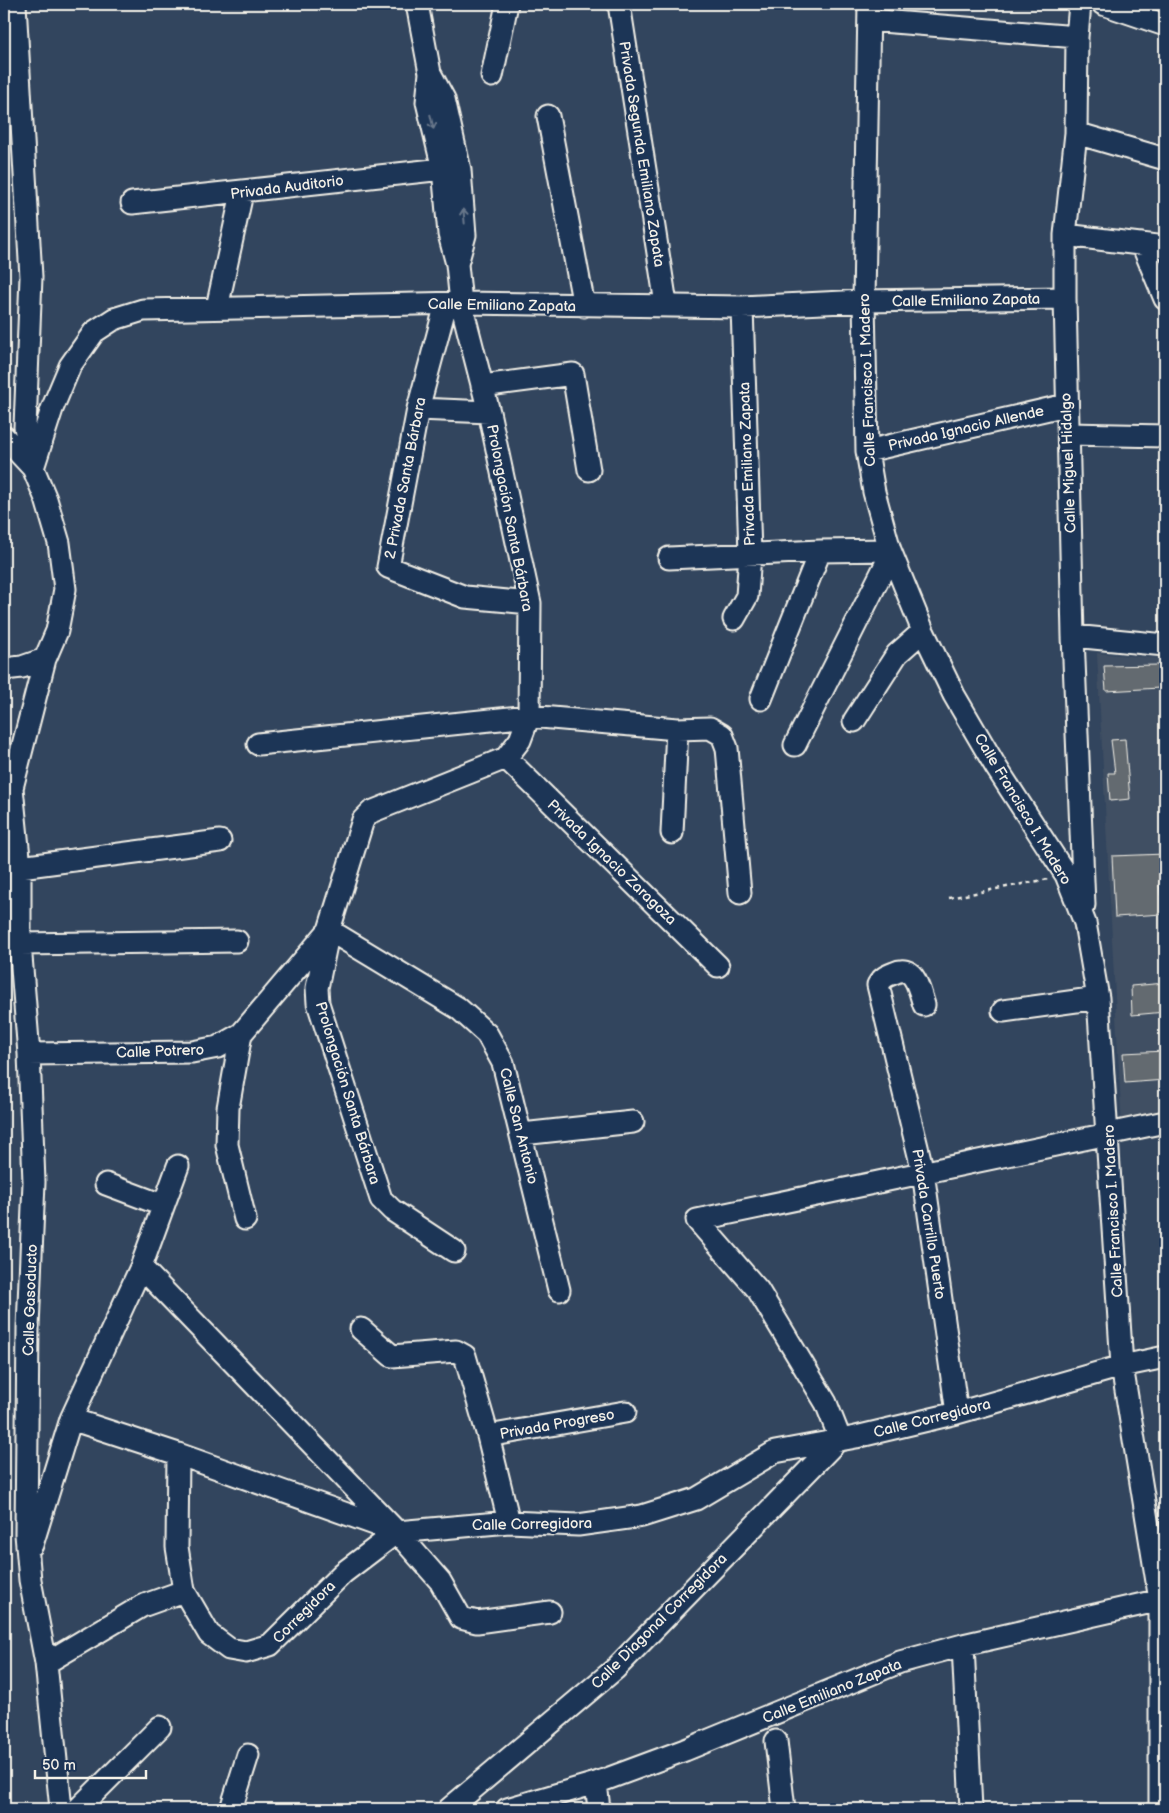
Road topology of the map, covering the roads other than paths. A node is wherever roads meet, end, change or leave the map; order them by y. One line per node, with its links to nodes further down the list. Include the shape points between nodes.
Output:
1 (16, 4): 38 (street, via 31,277 25,427)
2 (417, 4): 10 (street, Prolongación Santa Bárbara)
3 (507, 4): 11 (street)
4 (619, 4): 26 (street, Privada Segunda Emiliano Zapata)
5 (1080, 4): 9 (street, Calle Miguel Hidalgo)
6 (1103, 4): 8 (street)
7 (869, 12): 9 (street); 24 (street, Calle Francisco I. Madero)
8 (1165, 25)
9 (1077, 37): 13 (street, Calle Miguel Hidalgo)
10 (430, 74): 15 (street, Prolongación Santa Bárbara, one-way to 15, via 427,102); 21 (street, Prolongación Santa Bárbara, one-way to 10, via 465,235 460,170 444,99)
11 (492, 76)
12 (548, 116): 27 (street)
13 (1076, 133): 14 (street); 18 (street, Calle Miguel Hidalgo)
14 (1165, 159)
15 (443, 169): 16 (street, Privada Auditorio); 21 (street, Prolongación Santa Bárbara, via 449,234)
16 (242, 193): 17 (street, Privada Auditorio); 29 (street)
17 (132, 203)
18 (1065, 235): 19 (street); 22 (street, Calle Miguel Hidalgo)
19 (1142, 244): 20 (street); 23 (street)
20 (1165, 247)
21 (457, 264): 25 (street, Prolongación Santa Bárbara)
22 (1065, 298): 24 (street, Calle Emiliano Zapata); 31 (street, Calle Miguel Hidalgo)
23 (1165, 298)
24 (864, 301): 28 (street, Calle Emiliano Zapata); 37 (street, Calle Francisco I. Madero)
25 (453, 303): 27 (street, Calle Emiliano Zapata); 29 (street, Calle Emiliano Zapata); 30 (street, Prolongación Santa Bárbara); 32 (street, 2 Privada Santa Bárbara)
26 (666, 304): 27 (street, Calle Emiliano Zapata); 28 (street, Calle Emiliano Zapata)
27 (584, 306)
28 (742, 307): 42 (street, Privada Emiliano Zapata)
29 (217, 308): 38 (street, Calle Emiliano Zapata, via 143,310 114,319 94,332 70,366)
30 (482, 386): 33 (street, Prolongación Santa Bárbara); 39 (street, via 573,374)
31 (1066, 404): 34 (street, Calle Miguel Hidalgo); 37 (street, Privada Ignacio Allende)
32 (418, 409): 33 (street); 44 (street, 2 Privada Santa Bárbara, via 388,567 465,597)
33 (489, 412): 44 (street, Prolongación Santa Bárbara)
34 (1068, 434): 35 (street); 47 (street, Calle Miguel Hidalgo)
35 (1165, 436)
36 (4, 437): 38 (street)
37 (867, 451): 41 (street, Calle Francisco I. Madero)
38 (33, 468): 49 (street, via 59,542 65,589)
39 (589, 470)
40 (820, 551): 41 (street); 42 (street); 51 (street)
41 (890, 552): 46 (street, Calle Francisco I. Madero); 56 (street)
42 (750, 554): 43 (street); 45 (street, Privada Emiliano Zapata, via 746,596)
43 (669, 558)
44 (530, 603): 52 (street, Prolongación Santa Bárbara)
45 (734, 619)
46 (923, 631): 53 (street, via 897,654); 63 (street, Calle Francisco I. Madero, via 954,695 996,767 1066,875)
47 (1073, 636): 48 (street); 63 (street, Calle Miguel Hidalgo)
48 (1165, 645)
49 (46, 659): 50 (street); 58 (street)
50 (4, 669)
51 (761, 699)
52 (529, 716): 54 (street); 55 (street); 57 (street, Prolongación Santa Bárbara, via 520,740)
53 (854, 722)
54 (676, 730): 59 (street); 62 (street, via 710,728 722,736)
55 (258, 744)
56 (795, 745)
57 (506, 758): 64 (street, Prolongación Santa Bárbara, via 371,812 358,830); 67 (street, Privada Ignacio Zaragoza)
58 (8, 789): 61 (street, Calle Gasoducto)
59 (672, 833)
60 (220, 841): 61 (street)
61 (20, 867): 66 (street, Calle Gasoducto)
62 (740, 892)
63 (1085, 923): 68 (street, Calle Francisco I. Madero)
64 (329, 930): 71 (street, Calle Potrero); 75 (street, Calle San Antonio, via 458,1008 487,1034 503,1063); 82 (street, Prolongación Santa Bárbara, via 317,988 318,1003 381,1198 392,1210)
65 (237, 941): 66 (street)
66 (20, 944): 72 (street, Calle Gasoducto)
67 (718, 966)
68 (1098, 998): 70 (street); 76 (street, Calle Francisco I. Madero)
69 (924, 1005): 78 (street, Privada Carrillo Puerto, via 908,971 900,970 882,978 878,985)
70 (1003, 1011)
71 (241, 1034): 72 (street, Calle Potrero, via 218,1047 192,1052); 81 (street, via 228,1108 227,1145)
72 (29, 1054): 96 (street, Calle Gasoducto, via 34,1182 24,1508)
73 (633, 1122): 75 (street)
74 (1165, 1122): 76 (street)
75 (522, 1134): 84 (street, Calle San Antonio)
76 (1109, 1136): 78 (street); 87 (street, Calle Francisco I. Madero)
77 (178, 1166): 80 (street)
78 (922, 1172): 89 (street, Privada Carrillo Puerto); 92 (street, via 697,1220 758,1290 826,1403 837,1431)
79 (106, 1184): 80 (street)
80 (162, 1205): 83 (street)
81 (245, 1219)
82 (454, 1251)
83 (141, 1267): 90 (street); 95 (street)
84 (559, 1290)
85 (361, 1329): 91 (street, Privada Progreso, via 392,1356 456,1352 465,1356)
86 (1165, 1357): 87 (street, Calle Corregidora)
87 (1122, 1366): 89 (street, Calle Corregidora); 98 (street, Calle Francisco I. Madero)
88 (625, 1412): 91 (street, Privada Progreso)
89 (958, 1413): 92 (street, Calle Corregidora)
90 (71, 1419): 93 (street, Calle Corregidora); 96 (street)
91 (488, 1436): 94 (street, Privada Progreso)
92 (837, 1441): 94 (street, Calle Corregidora, via 775,1452 696,1499 642,1516 578,1525); 109 (street, Calle Diagonal Corregidora, via 615,1669)
93 (178, 1454): 95 (street, Calle Corregidora); 97 (street, Corregidora, via 177,1547)
94 (509, 1522): 95 (street, Calle Corregidora)
95 (397, 1532): 97 (street, Corregidora, via 343,1573 270,1645 246,1652 229,1649 209,1634); 99 (street, via 440,1581 461,1618 477,1622)
96 (28, 1558): 101 (street, Calle Gasoducto)
97 (184, 1591): 101 (street, via 142,1606)
98 (1163, 1600): 100 (street, Calle Emiliano Zapata); 114 (street, Calle Francisco I. Madero)
99 (550, 1612)
100 (963, 1645): 105 (street, Calle Emiliano Zapata, via 900,1662 686,1750); 113 (street)
101 (46, 1663): 106 (street, Calle Gasoducto)
102 (160, 1727): 107 (street)
103 (776, 1741): 112 (street)
104 (248, 1755): 108 (street)
105 (596, 1783): 110 (street, Calle Emiliano Zapata); 111 (street)
106 (61, 1809)
107 (78, 1809)
108 (230, 1809)
109 (449, 1809)
110 (507, 1809)
111 (599, 1809)
112 (784, 1809)
113 (971, 1809)
114 (1160, 1809)

